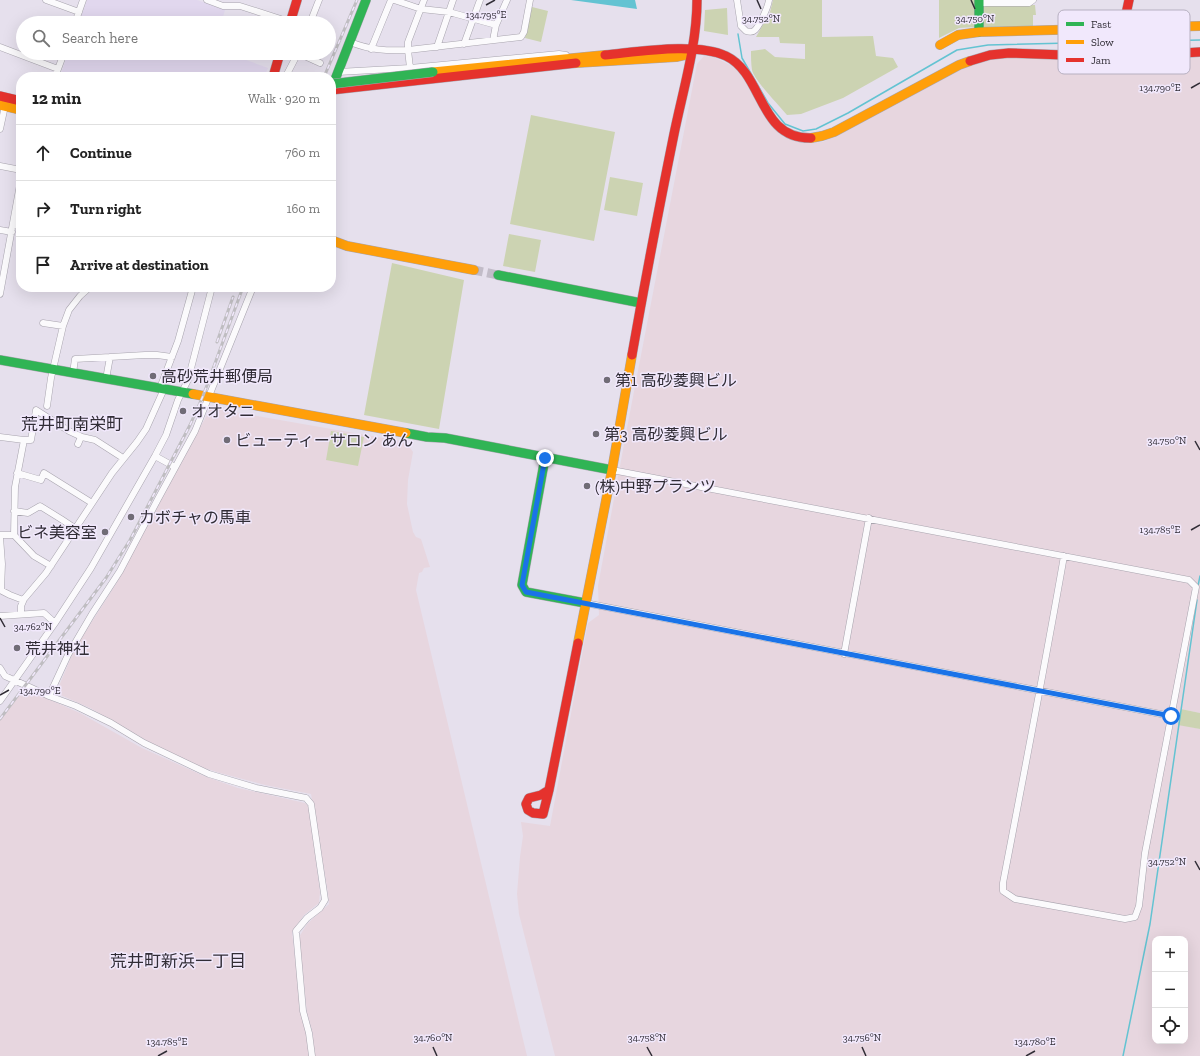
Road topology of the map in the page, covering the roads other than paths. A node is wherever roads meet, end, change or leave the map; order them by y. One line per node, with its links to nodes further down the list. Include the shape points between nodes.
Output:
1 (46, 0): 19 (street)
2 (83, 0): 23 (street)
3 (207, 0): 20 (street, via 223,6)
4 (297, 0): 27 (street)
5 (319, 0): 28 (street)
6 (366, 0): 36 (street)
7 (393, 0): 21 (street); 41 (street)
8 (424, 0): 21 (street)
9 (453, 0): 24 (street)
10 (480, 0): 29 (street)
11 (507, 0): 30 (street)
12 (530, 0): 35 (street, via 521,36)
13 (697, 0): 42 (street)
14 (737, 0): 15 (street, via 741,26 750,32 755,30 768,8)
15 (769, 0)
16 (1033, 0): 18 (street)
17 (1129, 0): 22 (street)
18 (979, 1): 34 (street)
19 (64, 3): 23 (street)
20 (241, 3): 26 (street)
21 (421, 9): 24 (street); 43 (street, via 408,42)
22 (1127, 10)
23 (79, 12): 25 (street)
24 (449, 12): 29 (street); 40 (street)
25 (78, 16)
26 (273, 16)
27 (292, 16)
28 (313, 16)
29 (472, 19): 30 (street); 37 (street)
30 (496, 25): 35 (street)
31 (1190, 26): 32 (street)
32 (1200, 26)
33 (1058, 30): 34 (street)
34 (979, 32): 38 (street, via 952,36)
35 (493, 40): 37 (street)
36 (350, 42): 41 (street); 60 (street)
37 (464, 44): 40 (street)
38 (940, 46)
39 (0, 47): 45 (street)
40 (437, 47): 43 (street)
41 (371, 49): 43 (street)
42 (692, 49): 47 (street, via 716,53 734,61 778,126 794,136 815,138 841,129 959,65 990,55 1009,53); 48 (street); 61 (street, via 685,55 676,57); 85 (street)
43 (408, 50): 55 (street)
44 (1200, 52): 46 (street)
45 (16, 53)
46 (1190, 53)
47 (1058, 55)
48 (573, 56): 55 (street, via 559,54); 61 (street)
49 (34, 60): 56 (street)
50 (61, 60): 56 (street)
51 (278, 60): 58 (street)
52 (295, 60): 59 (street)
53 (313, 60): 54 (street)
54 (320, 63)
55 (410, 68): 60 (street)
56 (58, 69): 57 (street)
57 (57, 72)
58 (274, 72)
59 (289, 72)
60 (338, 72): 62 (street)
61 (433, 75): 63 (street, bridge); 64 (street)
62 (336, 77)
63 (336, 84)
64 (336, 89)
65 (0, 96): 66 (street)
66 (16, 100)
67 (3, 106): 68 (street); 69 (street)
68 (16, 109)
69 (0, 129)
70 (0, 166): 71 (street)
71 (16, 169)
72 (16, 207): 74 (street)
73 (16, 227): 74 (street)
74 (12, 229): 75 (street); 77 (street)
75 (0, 230)
76 (336, 242): 78 (street)
77 (3, 266): 84 (street)
78 (474, 270)
79 (498, 275): 85 (street)
80 (84, 292): 87 (street, via 70,310)
81 (193, 292): 89 (street)
82 (211, 292): 95 (street)
83 (251, 292): 96 (street)
84 (0, 294)
85 (641, 303): 106 (street)
86 (43, 323): 87 (street)
87 (62, 326): 91 (street)
88 (110, 357): 89 (street, via 157,354); 92 (street, via 75,359); 93 (street)
89 (172, 357): 94 (street)
90 (0, 360): 91 (street)
91 (53, 370): 92 (street); 97 (street)
92 (73, 373): 93 (street)
93 (106, 379): 94 (street)
94 (162, 388): 95 (street); 103 (street, via 146,429)
95 (183, 392): 96 (street); 102 (street)
96 (210, 397): 104 (street); 105 (street)
97 (47, 406)
98 (0, 437): 100 (street)
99 (81, 437): 100 (street, via 36,410 31,440); 101 (street); 103 (street, via 95,440)
100 (24, 440): 107 (street)
101 (78, 444)
102 (155, 456): 105 (street); 121 (street, via 91,568)
103 (123, 458): 108 (street)
104 (545, 458): 106 (street); 118 (street, via 522,585 526,592)
105 (175, 467): 127 (street, via 120,571 68,655)
106 (612, 470): 110 (street); 118 (street)
107 (17, 473): 108 (street, via 41,480 44,474); 109 (street)
108 (92, 503): 111 (street)
109 (14, 511): 111 (street, via 28,513 40,506); 112 (street)
110 (869, 518): 114 (street); 122 (street)
111 (76, 529): 115 (street)
112 (14, 534): 113 (street); 115 (street, via 34,556)
113 (0, 536): 116 (street)
114 (1064, 556): 126 (street); 129 (street, via 1189,580 1196,586)
115 (51, 566): 117 (street)
116 (0, 590): 117 (street)
117 (23, 600): 119 (street)
118 (585, 603): 122 (street); 130 (street)
119 (21, 613): 120 (street); 121 (street, via 44,613)
120 (0, 616)
121 (55, 623): 125 (street)
122 (844, 654): 126 (street)
123 (0, 668): 124 (street)
124 (3, 677): 125 (street)
125 (15, 681): 127 (street); 128 (street)
126 (1041, 690): 129 (street); 129 (street, via 1003,883 1003,891 1015,899 1125,919 1135,917)
127 (49, 696): 131 (street, via 111,723 144,743 209,774 256,788 306,798 311,804 325,900 296,931 303,1011)
128 (0, 701)
129 (1171, 716)
130 (549, 790): 130 (street, via 543,814 533,814 528,810 526,804 529,798 542,795)
131 (312, 1056)

